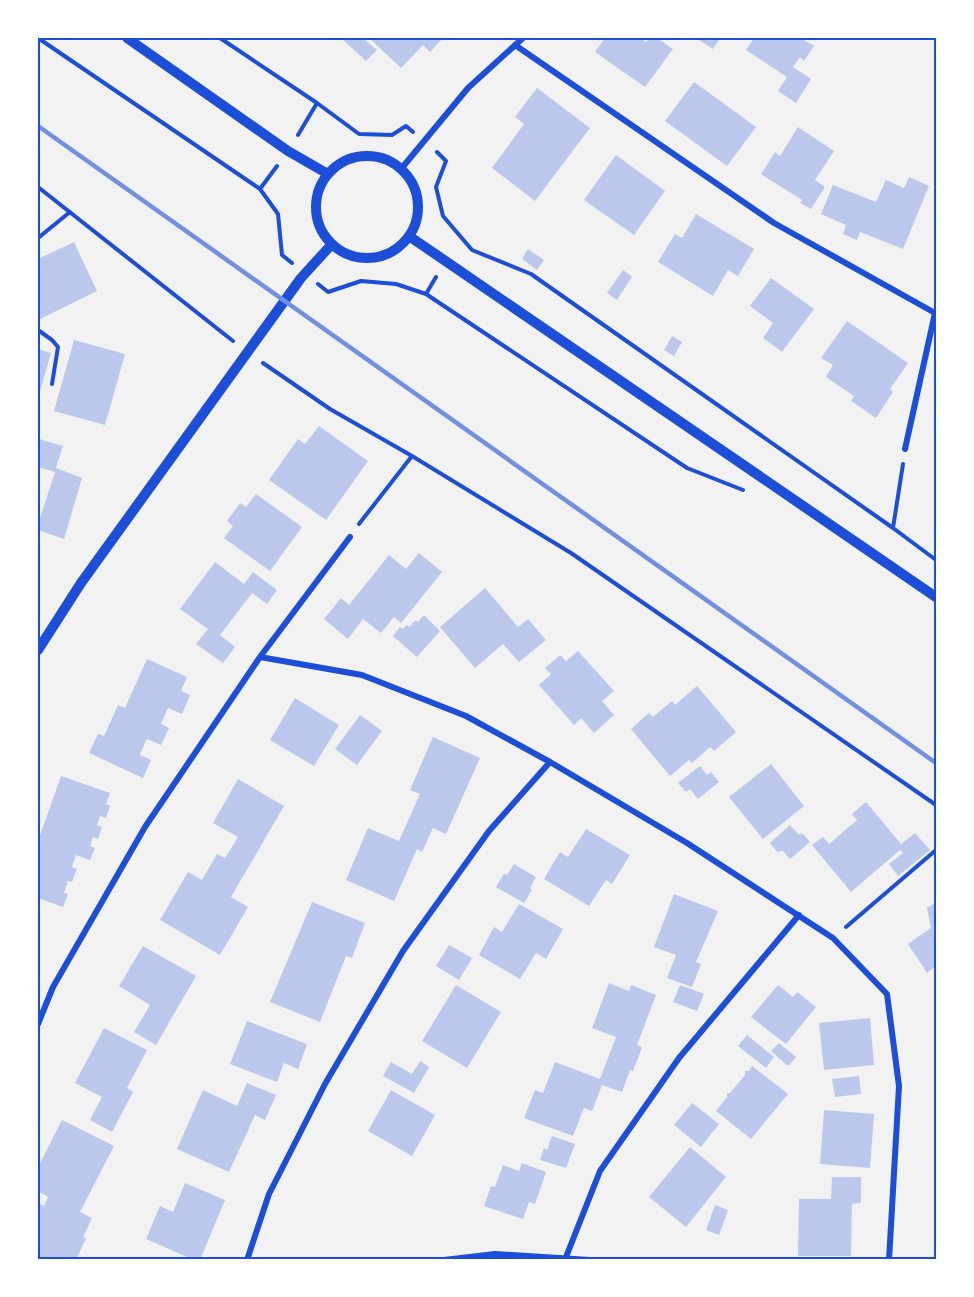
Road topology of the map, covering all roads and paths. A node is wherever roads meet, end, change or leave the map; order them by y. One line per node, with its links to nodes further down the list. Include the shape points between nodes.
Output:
1 (38, 38): 16 (path, via 260,189 279,214 282,255)
2 (127, 38): 8 (street, via 288,152)
3 (220, 38): 6 (path, via 359,134 392,135 406,126)
4 (523, 38): 5 (street)
5 (515, 45): 6 (street, via 468,88); 21 (street, via 774,223 935,313)
6 (425, 141): 7 (street); 12 (path, via 447,161 436,187 443,216)
7 (401, 168): 8 (street, via 369,155 346,160); 11 (street, via 416,190 419,207)
8 (328, 174): 14 (street, via 315,204 317,221)
9 (38, 187): 10 (path)
10 (70, 212): 13 (path); 19 (path)
11 (409, 236): 14 (street, via 383,256 367,258 351,256); 15 (street)
12 (461, 237): 15 (path); 24 (path, via 472,249 531,274)
13 (38, 238)
14 (332, 244): 16 (street)
15 (446, 261): 17 (path); 27 (street)
16 (303, 276): 17 (path, via 328,292 361,281 396,284); 19 (street)
17 (426, 294): 23 (path, via 687,468)
18 (38, 330): 20 (path, via 58,347)
19 (248, 352): 22 (path, via 330,409); 28 (street, via 81,583)
20 (52, 384)
21 (905, 449): 24 (path)
22 (412, 456): 25 (path); 31 (path, via 571,553)
23 (747, 492)
24 (893, 528): 26 (path)
25 (350, 537): 29 (street)
26 (936, 560)
27 (936, 597)
28 (38, 650)
29 (260, 657): 30 (street, via 363,675 466,716); 35 (street, via 145,827 53,987)
30 (550, 762): 33 (street); 37 (street, via 489,831 403,951 325,1084 279,1174)
31 (936, 806)
32 (936, 850): 34 (path)
33 (799, 915): 34 (street); 36 (street, via 679,1058 600,1172)
34 (833, 938): 40 (street, via 887,994 899,1086)
35 (38, 1024)
36 (566, 1257): 38 (street, via 495,1254); 39 (street)
37 (247, 1260)
38 (444, 1260)
39 (590, 1260)
40 (889, 1260)

